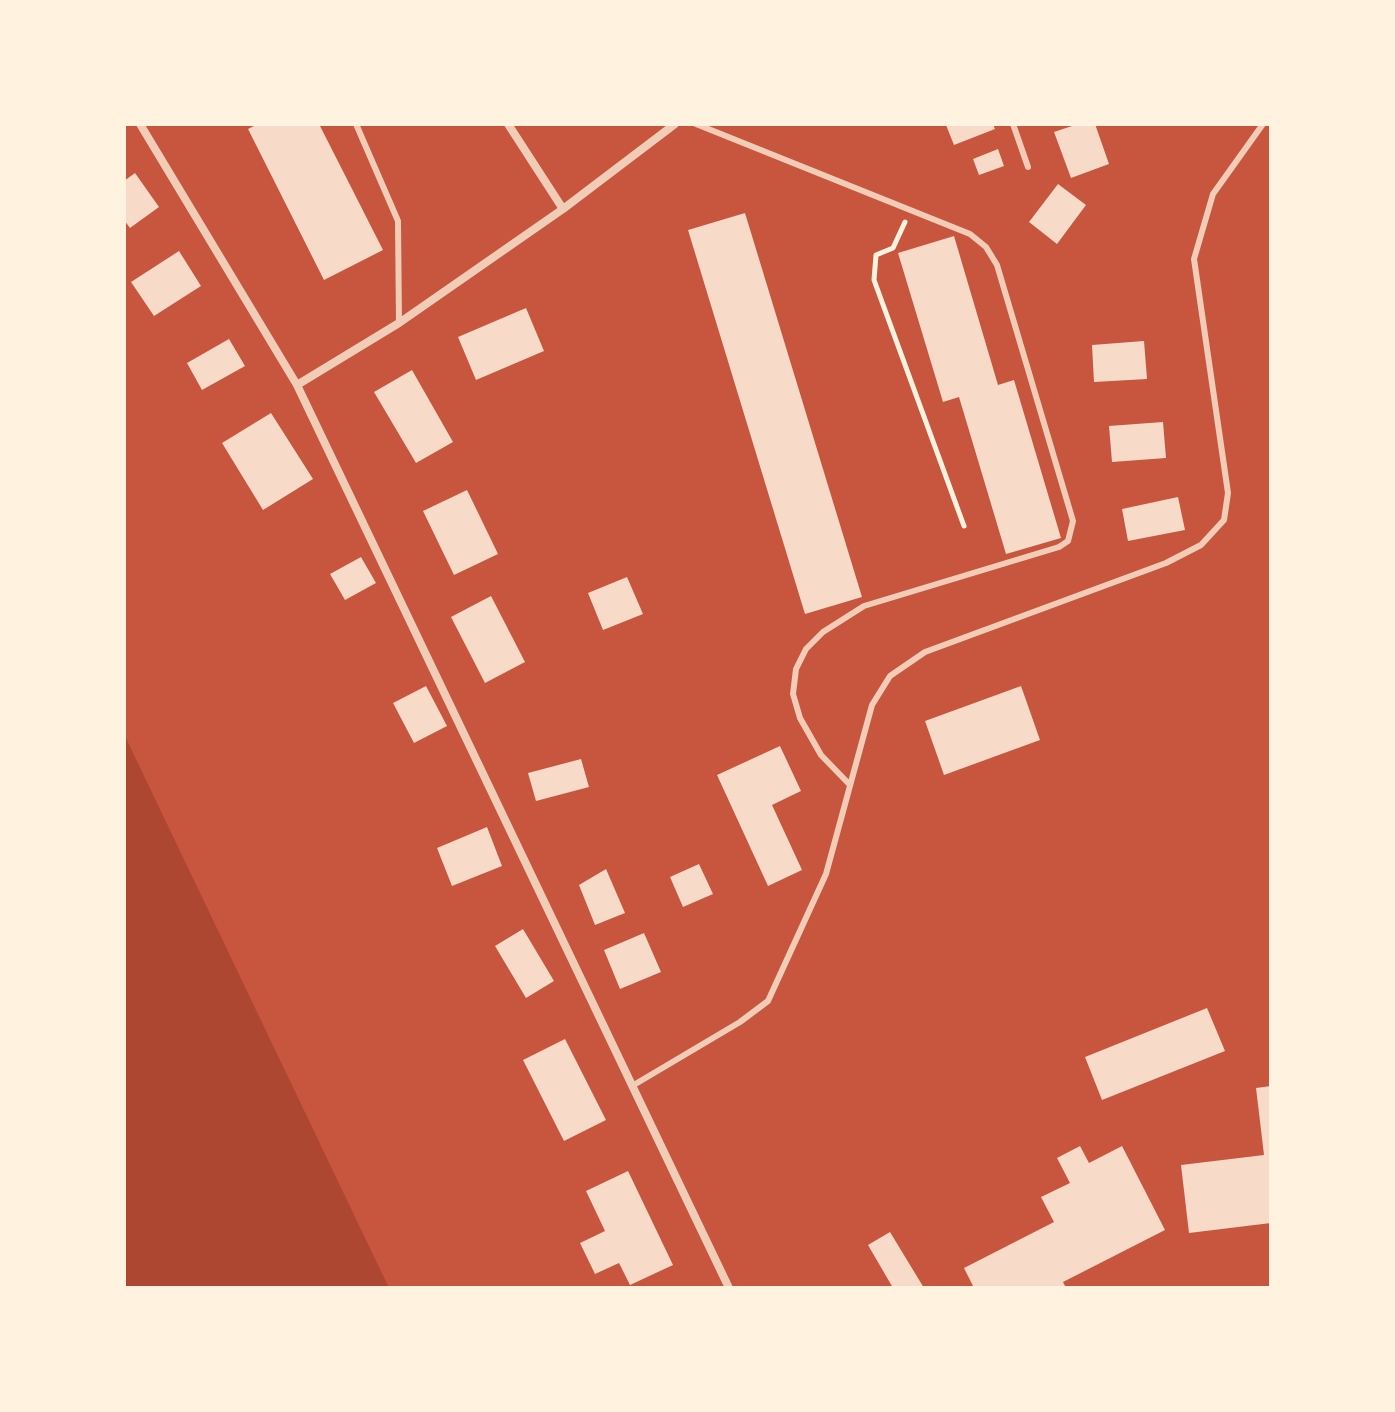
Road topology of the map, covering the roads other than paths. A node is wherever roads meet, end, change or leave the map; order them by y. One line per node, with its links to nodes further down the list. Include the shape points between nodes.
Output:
1 (140, 124): 11 (street)
2 (356, 124): 10 (lane, via 398,221)
3 (508, 124): 9 (street)
4 (675, 124): 9 (street)
5 (696, 124): 12 (lane, via 970,234 986,247 997,265 1074,527 1059,547 864,606 806,649 796,669 793,694 800,718 821,755)
6 (1013, 124): 8 (lane)
7 (1263, 124): 12 (lane, via 1213,194 1194,259 1228,493 1224,520 1201,545 1166,563 925,652 890,676 872,705)
8 (1028, 167)
9 (563, 209): 10 (street)
10 (399, 323): 11 (street)
11 (297, 385): 13 (street)
12 (850, 785): 13 (lane, via 826,874 768,1001)
13 (632, 1086): 14 (street)
14 (729, 1288)

